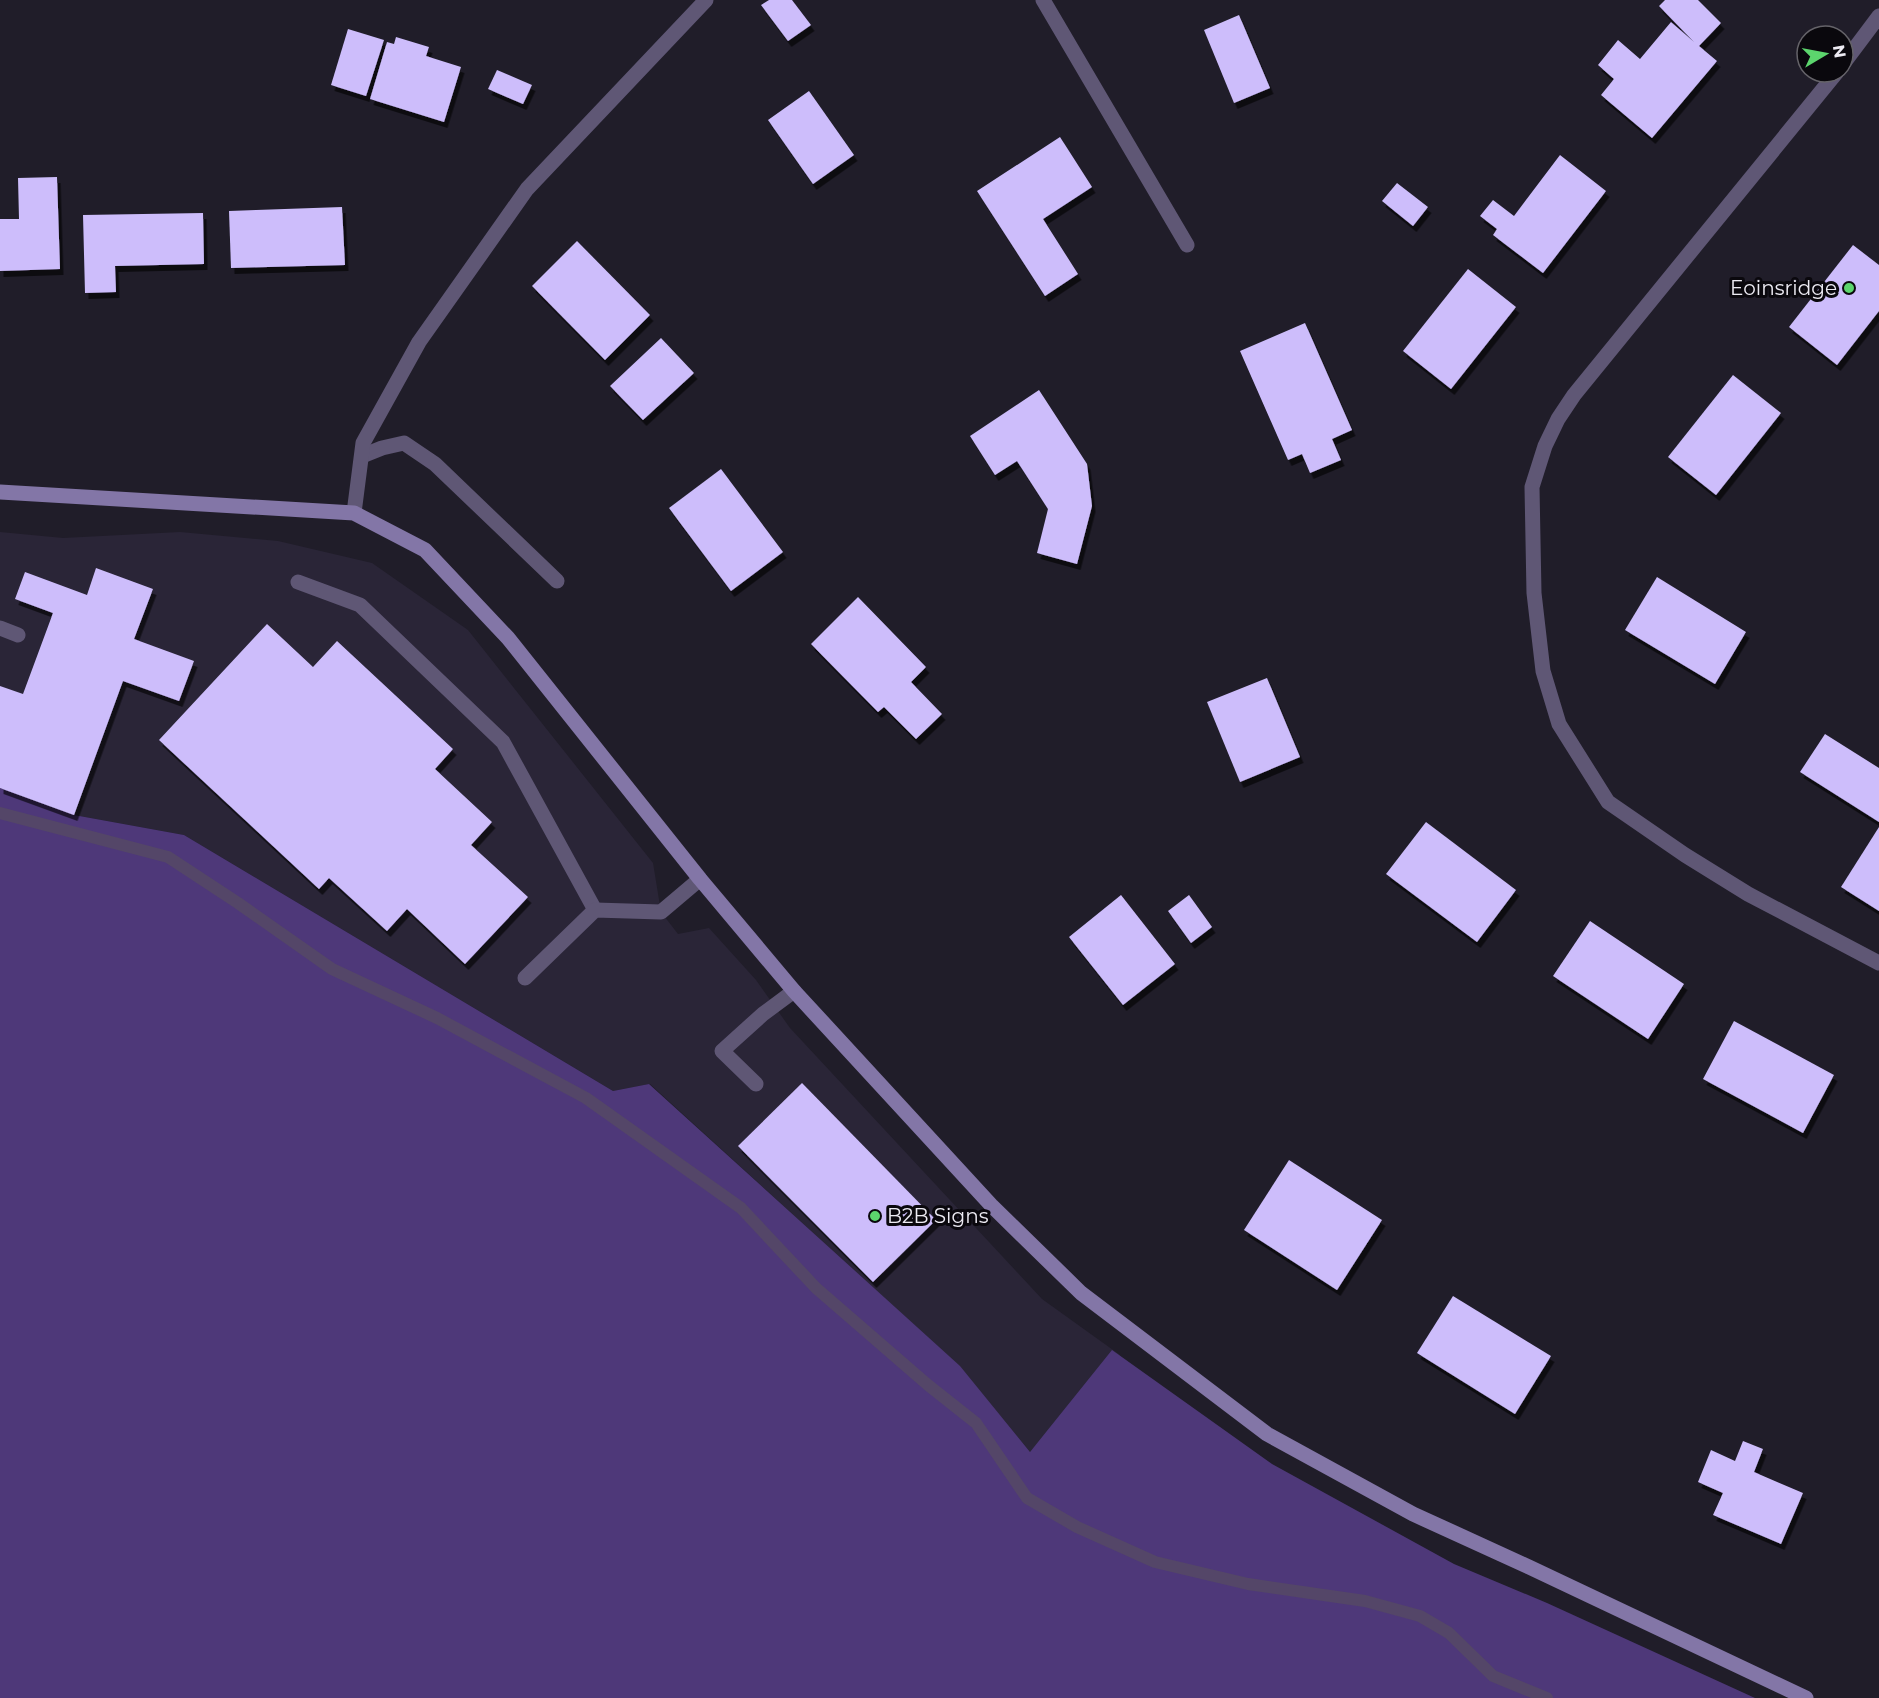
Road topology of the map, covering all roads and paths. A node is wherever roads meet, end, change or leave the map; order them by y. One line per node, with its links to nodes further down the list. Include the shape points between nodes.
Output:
1 (706, 0): 7 (street, via 527,189 418,342 363,443)
2 (1043, 0): 6 (street)
3 (1879, 16): 4 (street)
4 (1855, 48)
5 (1827, 84): 16 (street, via 1558,419 1532,487 1534,593 1543,671 1559,724 1608,802 1748,894)
6 (1186, 245)
7 (362, 456): 9 (street); 10 (street, via 404,443 435,464)
8 (0, 492): 9 (street)
9 (354, 513): 14 (street, via 425,550 508,638)
10 (557, 581)
11 (298, 582): 15 (street, via 360,605 503,742)
12 (0, 628): 13 (street)
13 (18, 635)
14 (700, 879): 15 (street, via 662,912); 18 (street)
15 (595, 910): 17 (street)
16 (1879, 963)
17 (525, 978)
18 (794, 991): 19 (street, via 722,1051); 20 (street, via 991,1205 1081,1293 1267,1434 1413,1514)
19 (756, 1084)
20 (1806, 1698)

